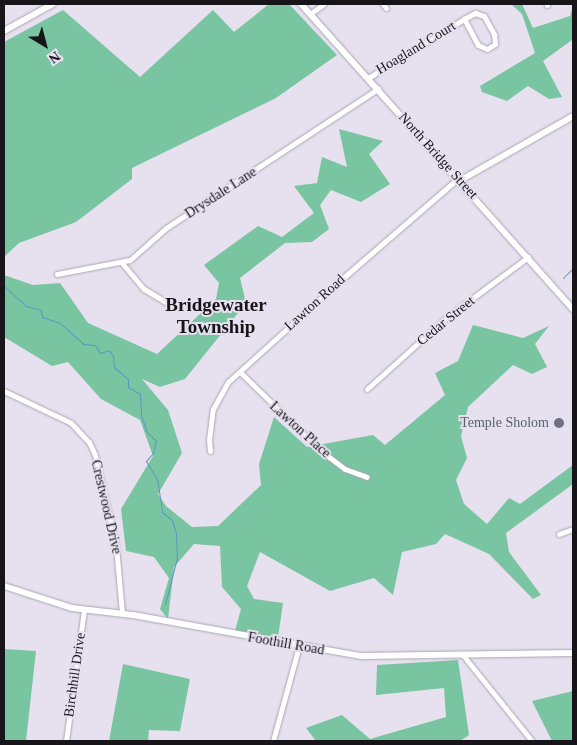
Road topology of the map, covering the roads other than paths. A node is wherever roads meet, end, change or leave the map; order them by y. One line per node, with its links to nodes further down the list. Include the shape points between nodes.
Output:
1 (53, 4): 6 (street)
2 (301, 4): 4 (street, North Bridge Street)
3 (324, 4): 4 (street)
4 (310, 14): 7 (street, North Bridge Street)
5 (464, 19): 5 (street, Hoagland Court, via 481,48 495,44 494,34 481,13); 7 (street, Hoagland Court)
6 (4, 31)
7 (368, 78): 8 (street, North Bridge Street)
8 (378, 90): 10 (street, North Bridge Street); 12 (street, Drysdale Lane, via 166,228)
9 (573, 116): 10 (street)
10 (461, 180): 11 (street, North Bridge Street); 16 (street, Lawton Road, via 452,184)
11 (528, 257): 15 (street, North Bridge Street); 17 (street, Cedar Street, via 447,317)
12 (122, 263): 13 (street, Drysdale Lane); 14 (street, via 144,289)
13 (57, 274)
14 (172, 306)
15 (573, 309)
16 (240, 372): 19 (street, Lawton Road, via 222,390 213,409 208,440); 20 (street, Lawton Place, via 321,451 345,470)
17 (367, 389)
18 (4, 391): 25 (street, Crestwood Drive, via 71,423 89,442 95,455 116,546)
19 (210, 451)
20 (367, 477)
21 (573, 529): 22 (street)
22 (559, 534)
23 (4, 586): 24 (street, Foothill Road, via 60,606)
24 (84, 610): 25 (street, Foothill Road); 29 (street, Birchhill Drive)
25 (122, 613): 26 (street, Foothill Road)
26 (299, 646): 28 (street, Foothill Road, via 361,656); 30 (street)
27 (573, 653): 28 (street, Foothill Road)
28 (461, 654): 31 (street)
29 (66, 741)
30 (273, 741)
31 (532, 741)

